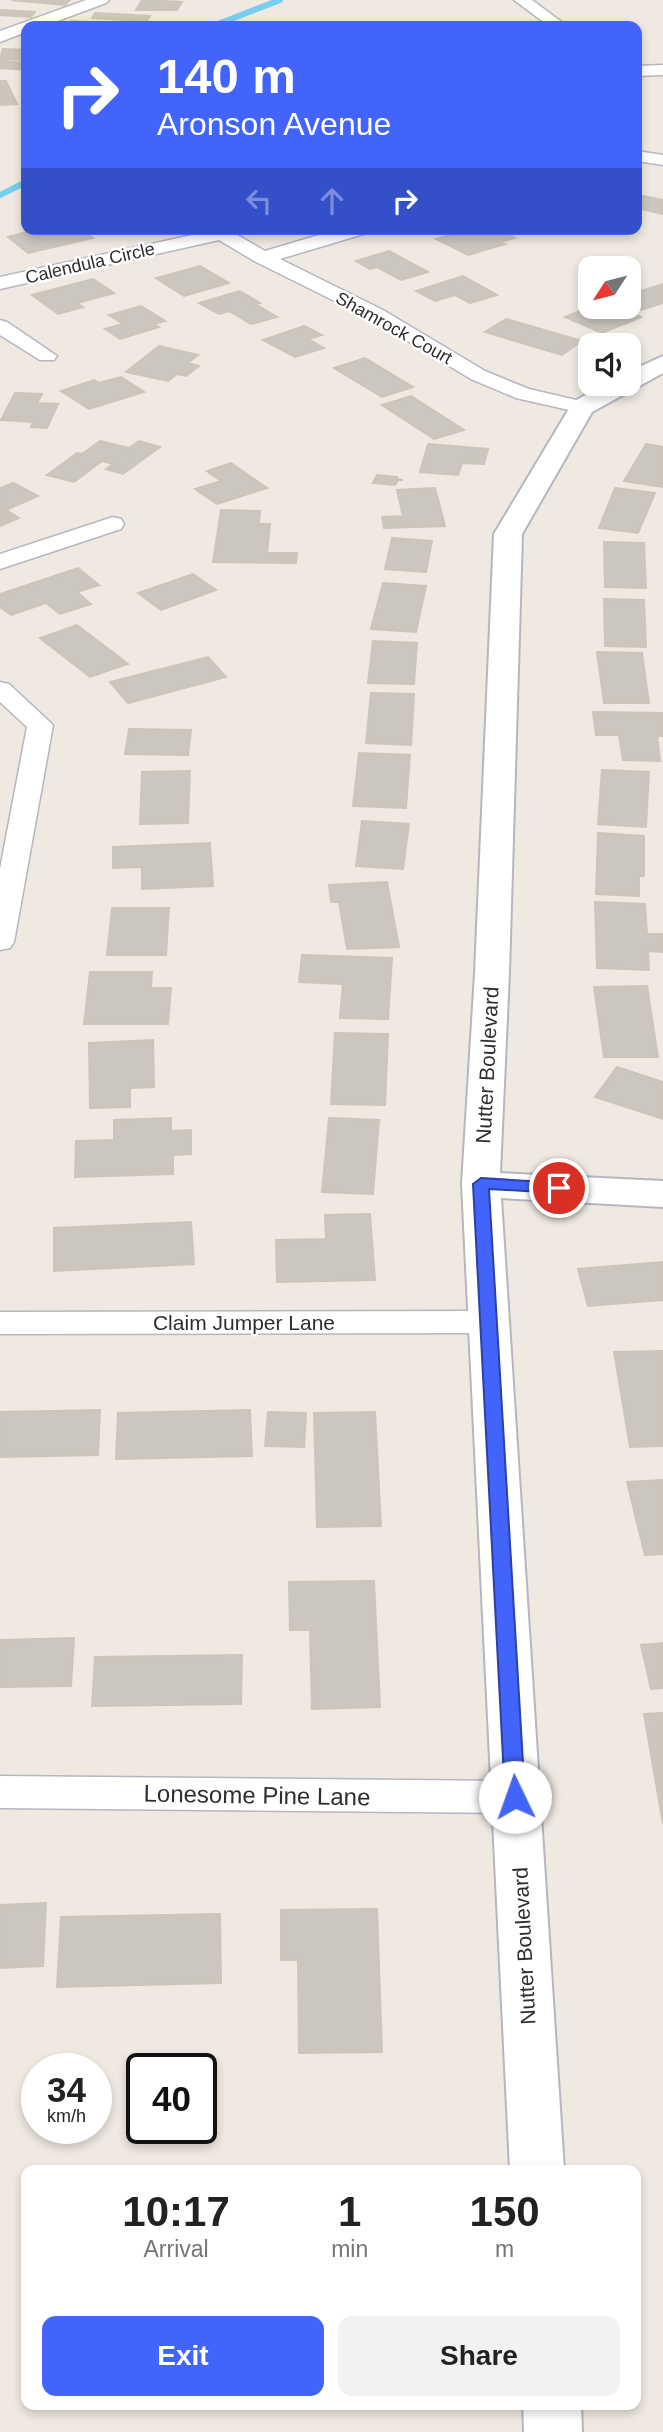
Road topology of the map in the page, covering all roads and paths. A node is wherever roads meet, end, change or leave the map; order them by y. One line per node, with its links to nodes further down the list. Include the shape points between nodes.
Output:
1 (101, 0): 3 (street)
2 (523, 0): 4 (street)
3 (44, 21)
4 (552, 21)
5 (21, 30): 6 (street)
6 (0, 37)
7 (663, 70): 8 (street)
8 (642, 71)
9 (642, 157): 10 (street)
10 (663, 160)
11 (200, 235): 15 (street, Calendula Circle)
12 (224, 235): 14 (street, Shamrock Court)
13 (340, 235): 14 (street)
14 (263, 258): 21 (street, Shamrock Court, via 376,314 478,375 523,394)
15 (0, 283)
16 (0, 326): 17 (street)
17 (47, 356)
18 (663, 363): 19 (street)
19 (641, 375)
20 (603, 396): 21 (street)
21 (582, 407): 26 (street, Nutter Boulevard, via 508,534)
22 (113, 524): 23 (street)
23 (0, 562)
24 (0, 689): 25 (street, via 40,725)
25 (0, 942)
26 (481, 1184): 27 (street); 28 (street, Nutter Boulevard)
27 (663, 1195)
28 (488, 1322): 29 (street, Claim Jumper Lane); 31 (street, Nutter Boulevard)
29 (0, 1323)
30 (0, 1792): 31 (street, Lonesome Pine Lane)
31 (515, 1797): 32 (street, Nutter Boulevard)
32 (537, 2165)
33 (552, 2410): 34 (street)
34 (553, 2432)

